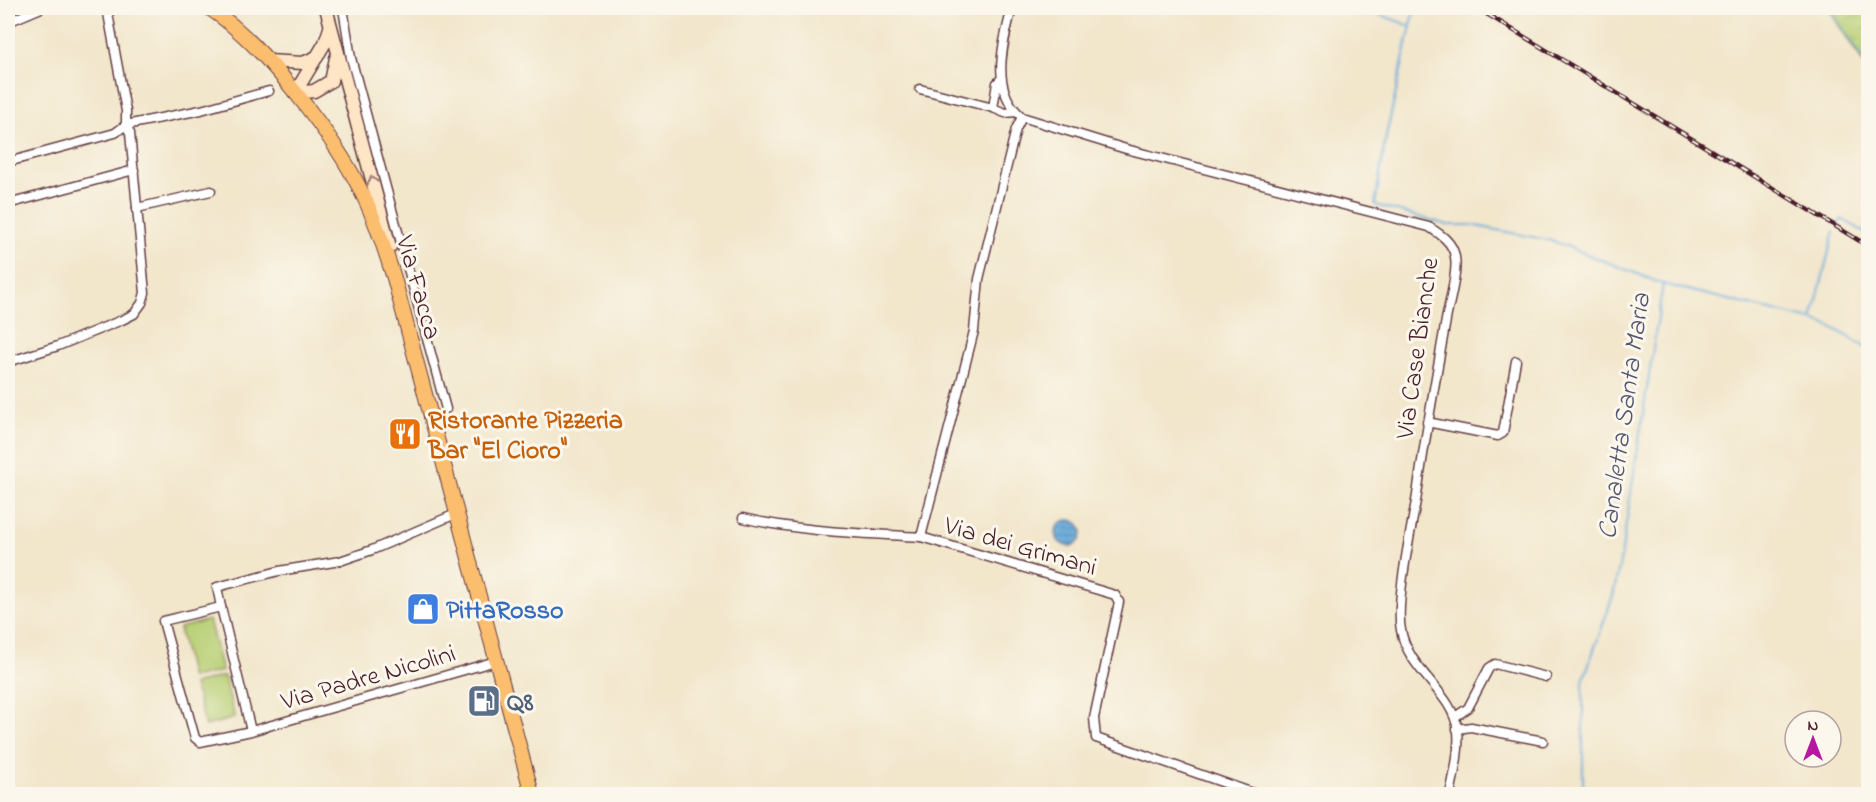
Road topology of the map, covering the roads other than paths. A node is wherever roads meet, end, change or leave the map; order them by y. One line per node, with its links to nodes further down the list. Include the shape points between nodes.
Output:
1 (41, 8): 7 (street)
2 (106, 8): 18 (street)
3 (209, 8): 11 (main road, Via Facca)
4 (326, 8): 8 (street)
5 (343, 8): 27 (street, via 351,58)
6 (1012, 8): 12 (street)
7 (8, 22)
8 (330, 27): 9 (street); 10 (street)
9 (337, 51): 15 (street, via 331,81 314,91); 24 (street, one-way to 9, via 393,258)
10 (317, 57): 11 (street, via 303,63); 15 (street)
11 (268, 62): 15 (main road, Via Facca)
12 (1000, 80): 16 (street); 17 (street)
13 (920, 89): 16 (street, Via Case Bianche)
14 (269, 90): 18 (street, via 201,110)
15 (295, 93): 24 (main road, Via Facca, via 363,195)
16 (993, 108): 17 (street, Via Case Bianche)
17 (1019, 115): 28 (street, Via Case Bianche, via 1126,149 1429,227 1447,240 1455,256); 31 (street, Via dei Grimani, via 979,279 974,331)
18 (126, 125): 19 (street, via 115,133); 20 (street)
19 (8, 162)
20 (134, 170): 22 (street); 23 (street)
21 (211, 191): 23 (street)
22 (8, 204)
23 (137, 208): 25 (street, via 145,293 134,314)
24 (394, 278): 29 (main road, Via Facca)
25 (8, 362)
26 (1516, 362): 28 (street, via 1503,433 1498,436)
27 (446, 409)
28 (1427, 422): 35 (street, Via Case Bianche, via 1400,629 1421,674)
29 (458, 513): 32 (street, via 340,561 217,587); 33 (main road, Via Facca)
30 (743, 518): 31 (street, via 770,525)
31 (921, 537): 40 (street, Via dei Grimani, via 1115,595 1119,602 1094,718 1096,738)
32 (221, 607): 37 (street, Via Padre Nicolini); 37 (street, Via Padre Nicolini, via 163,621 195,738 204,743)
33 (496, 661): 37 (street, Via Padre Nicolini); 39 (main road, Via Facca)
34 (1546, 677): 35 (street, via 1495,664 1489,668 1468,708)
35 (1455, 717): 36 (street, Via Case Bianche)
36 (1457, 729): 38 (street); 41 (street, Via Case Bianche)
37 (251, 731)
38 (1543, 741)
39 (532, 795)
40 (1257, 795)
41 (1450, 795)

